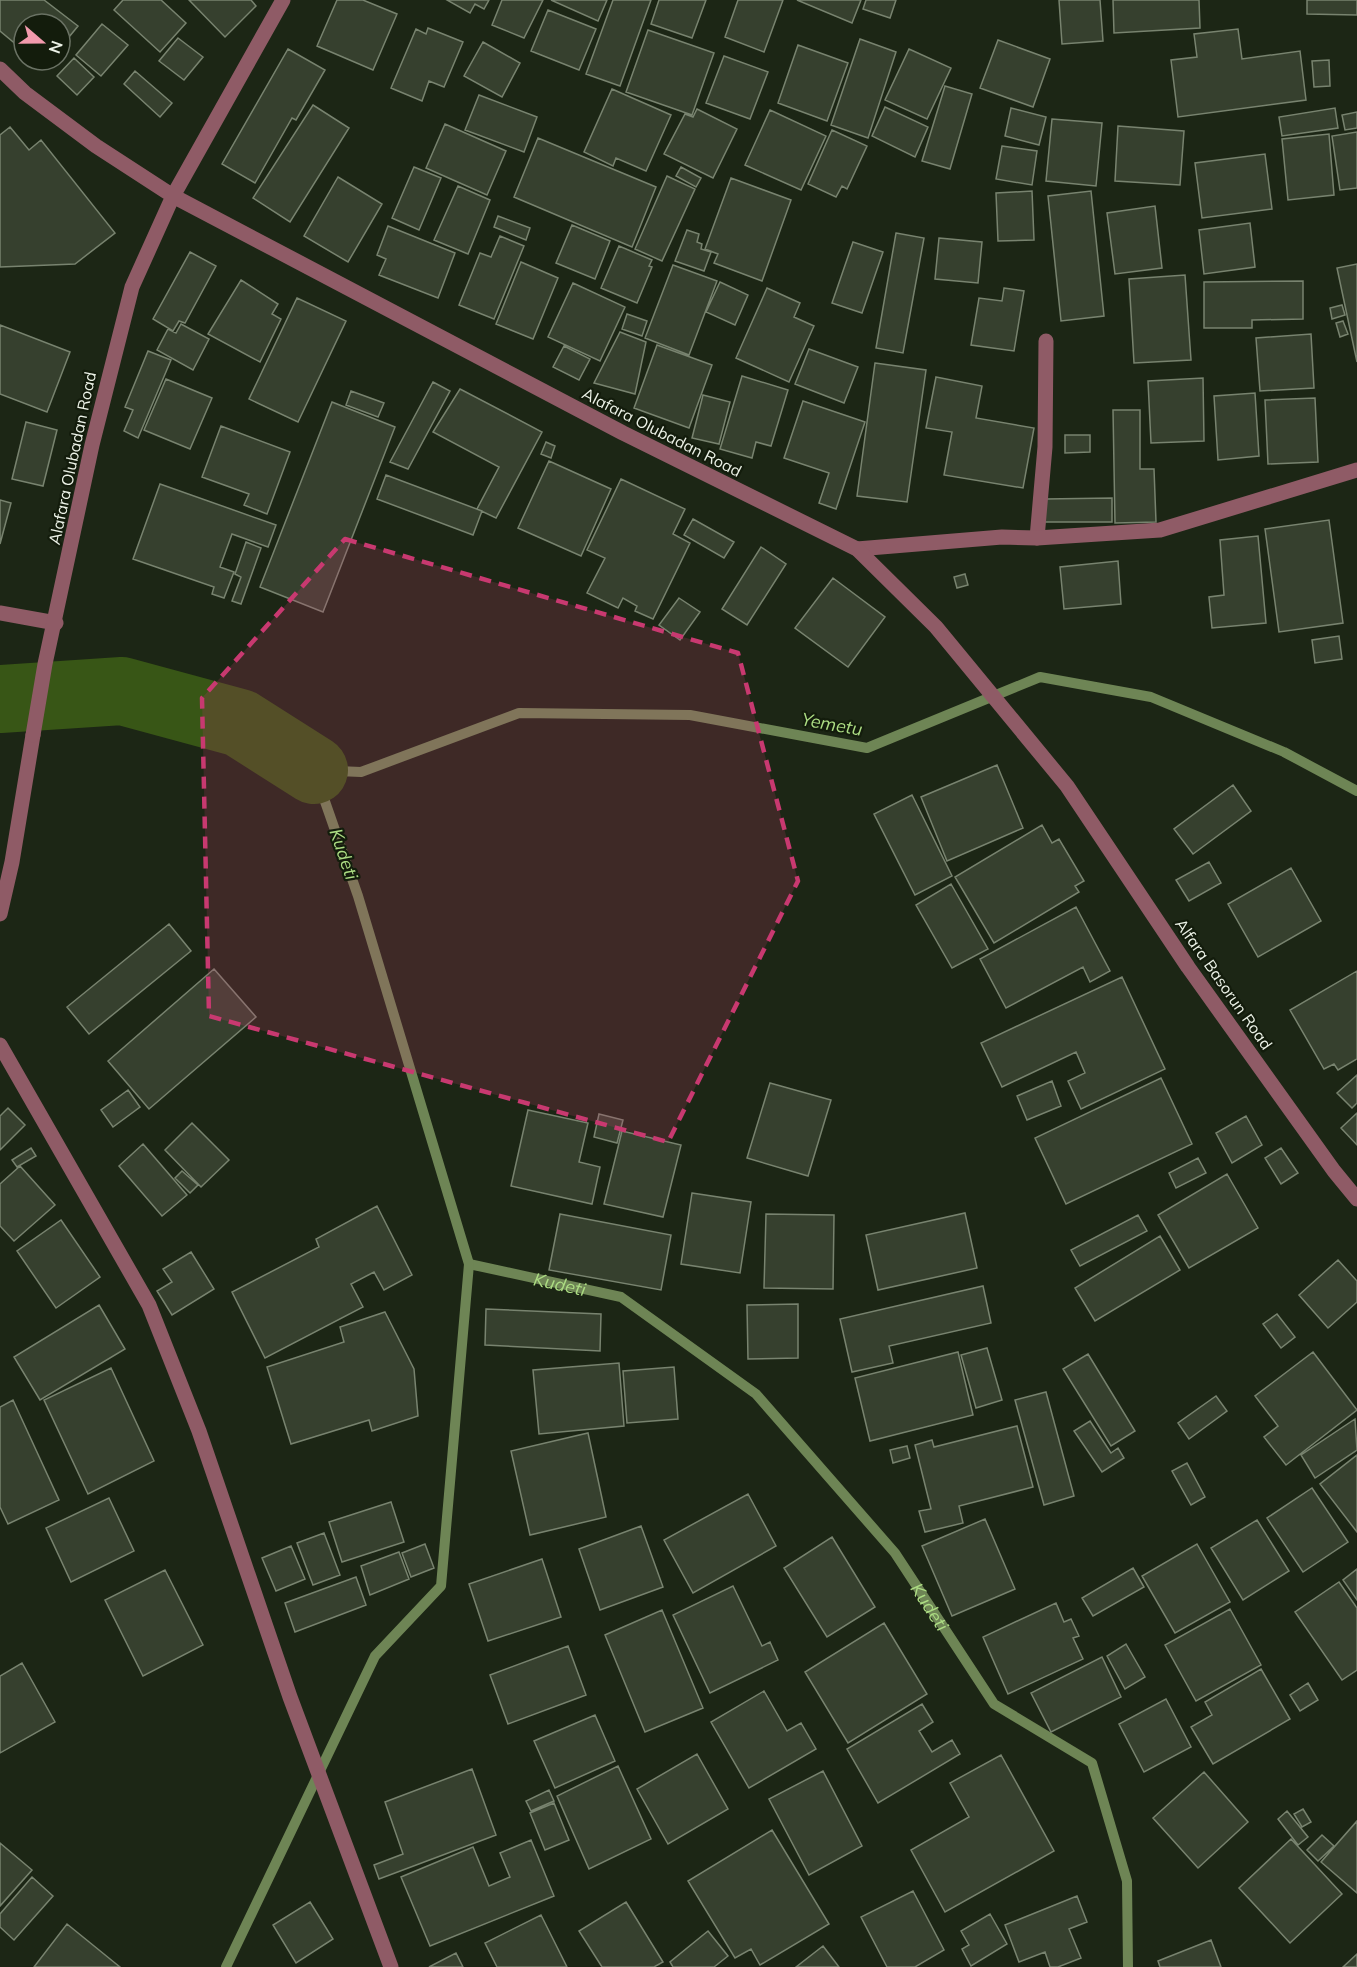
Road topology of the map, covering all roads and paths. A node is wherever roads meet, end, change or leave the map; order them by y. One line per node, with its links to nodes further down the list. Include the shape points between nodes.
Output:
1 (283, 0): 3 (street, Alafara Olubadan Road)
2 (0, 69): 3 (street, Alafara Olubadan Road, via 25,93 96,146)
3 (173, 196): 7 (street, Alafara Olubadan Road, via 613,428); 9 (street, Alafara Olubadan Road, via 132,287 108,372)
4 (1046, 341): 6 (street, via 1045,447)
5 (1357, 470): 6 (street, via 1160,530)
6 (1037, 538): 7 (street, via 1002,537)
7 (857, 549): 10 (street, Alafara Olubadan Road, via 936,627)
8 (0, 613): 9 (street)
9 (56, 623): 11 (street, Alafara Olubadan Road, via 45,664)
10 (1067, 786): 13 (street, Alfara Basorun Road, via 1188,967)
11 (0, 914)
12 (0, 1045): 14 (street, via 149,1305 200,1431 290,1697)
13 (1357, 1199)
14 (391, 1967)

